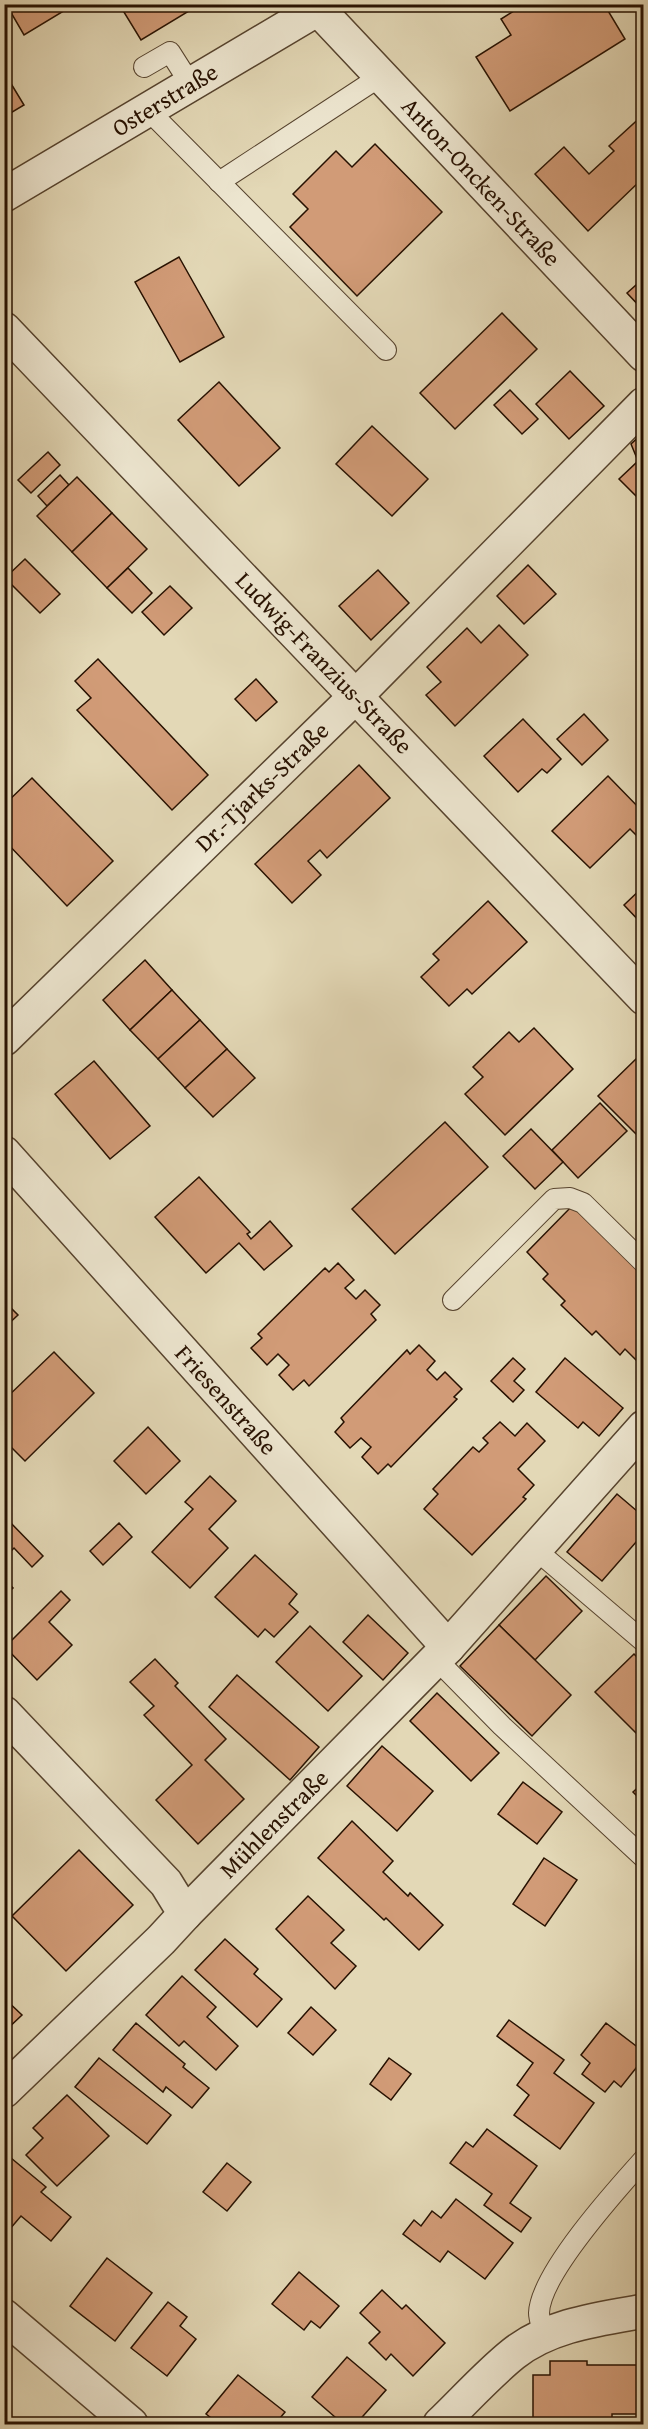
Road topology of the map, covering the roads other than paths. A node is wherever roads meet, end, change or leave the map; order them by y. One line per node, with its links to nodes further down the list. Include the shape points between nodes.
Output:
1 (310, 9): 3 (street, Anton-Oncken-Straße); 4 (street, Osterstraße)
2 (144, 67): 4 (lane, via 170,52)
3 (381, 76): 6 (lane); 10 (street, Anton-Oncken-Straße)
4 (191, 85): 5 (street, Osterstraße)
5 (148, 110): 6 (lane); 7 (street, Osterstraße)
6 (219, 182): 9 (lane)
7 (4, 195)
8 (4, 329): 12 (street, Ludwig-Franzius-Straße)
9 (386, 350)
10 (644, 355)
11 (644, 404): 12 (street, Dr.-Tjarks-Straße)
12 (356, 696): 13 (street, Ludwig-Franzius-Straße); 14 (street, Dr.-Tjarks-Straße)
13 (644, 998)
14 (4, 1039)
15 (4, 1153): 21 (street, Friesenstraße)
16 (644, 1263): 17 (lane, via 583,1203 570,1198 554,1199)
17 (453, 1300)
18 (641, 1435): 19 (street, Mühlenstraße)
19 (536, 1550): 20 (lane); 21 (street, Mühlenstraße)
20 (644, 1642)
21 (442, 1653): 23 (lane, via 502,1726); 24 (street, Mühlenstraße)
22 (4, 1713): 24 (street, via 166,1883)
23 (644, 1858)
24 (185, 1914): 25 (street, Mühlenstraße, via 162,1941)
25 (4, 2091)
26 (644, 2159): 29 (lane, via 556,2269 539,2313)
27 (644, 2311): 29 (street, via 573,2325)
28 (4, 2316): 30 (street)
29 (544, 2336): 31 (street, via 514,2353)
30 (131, 2424)
31 (440, 2424)

